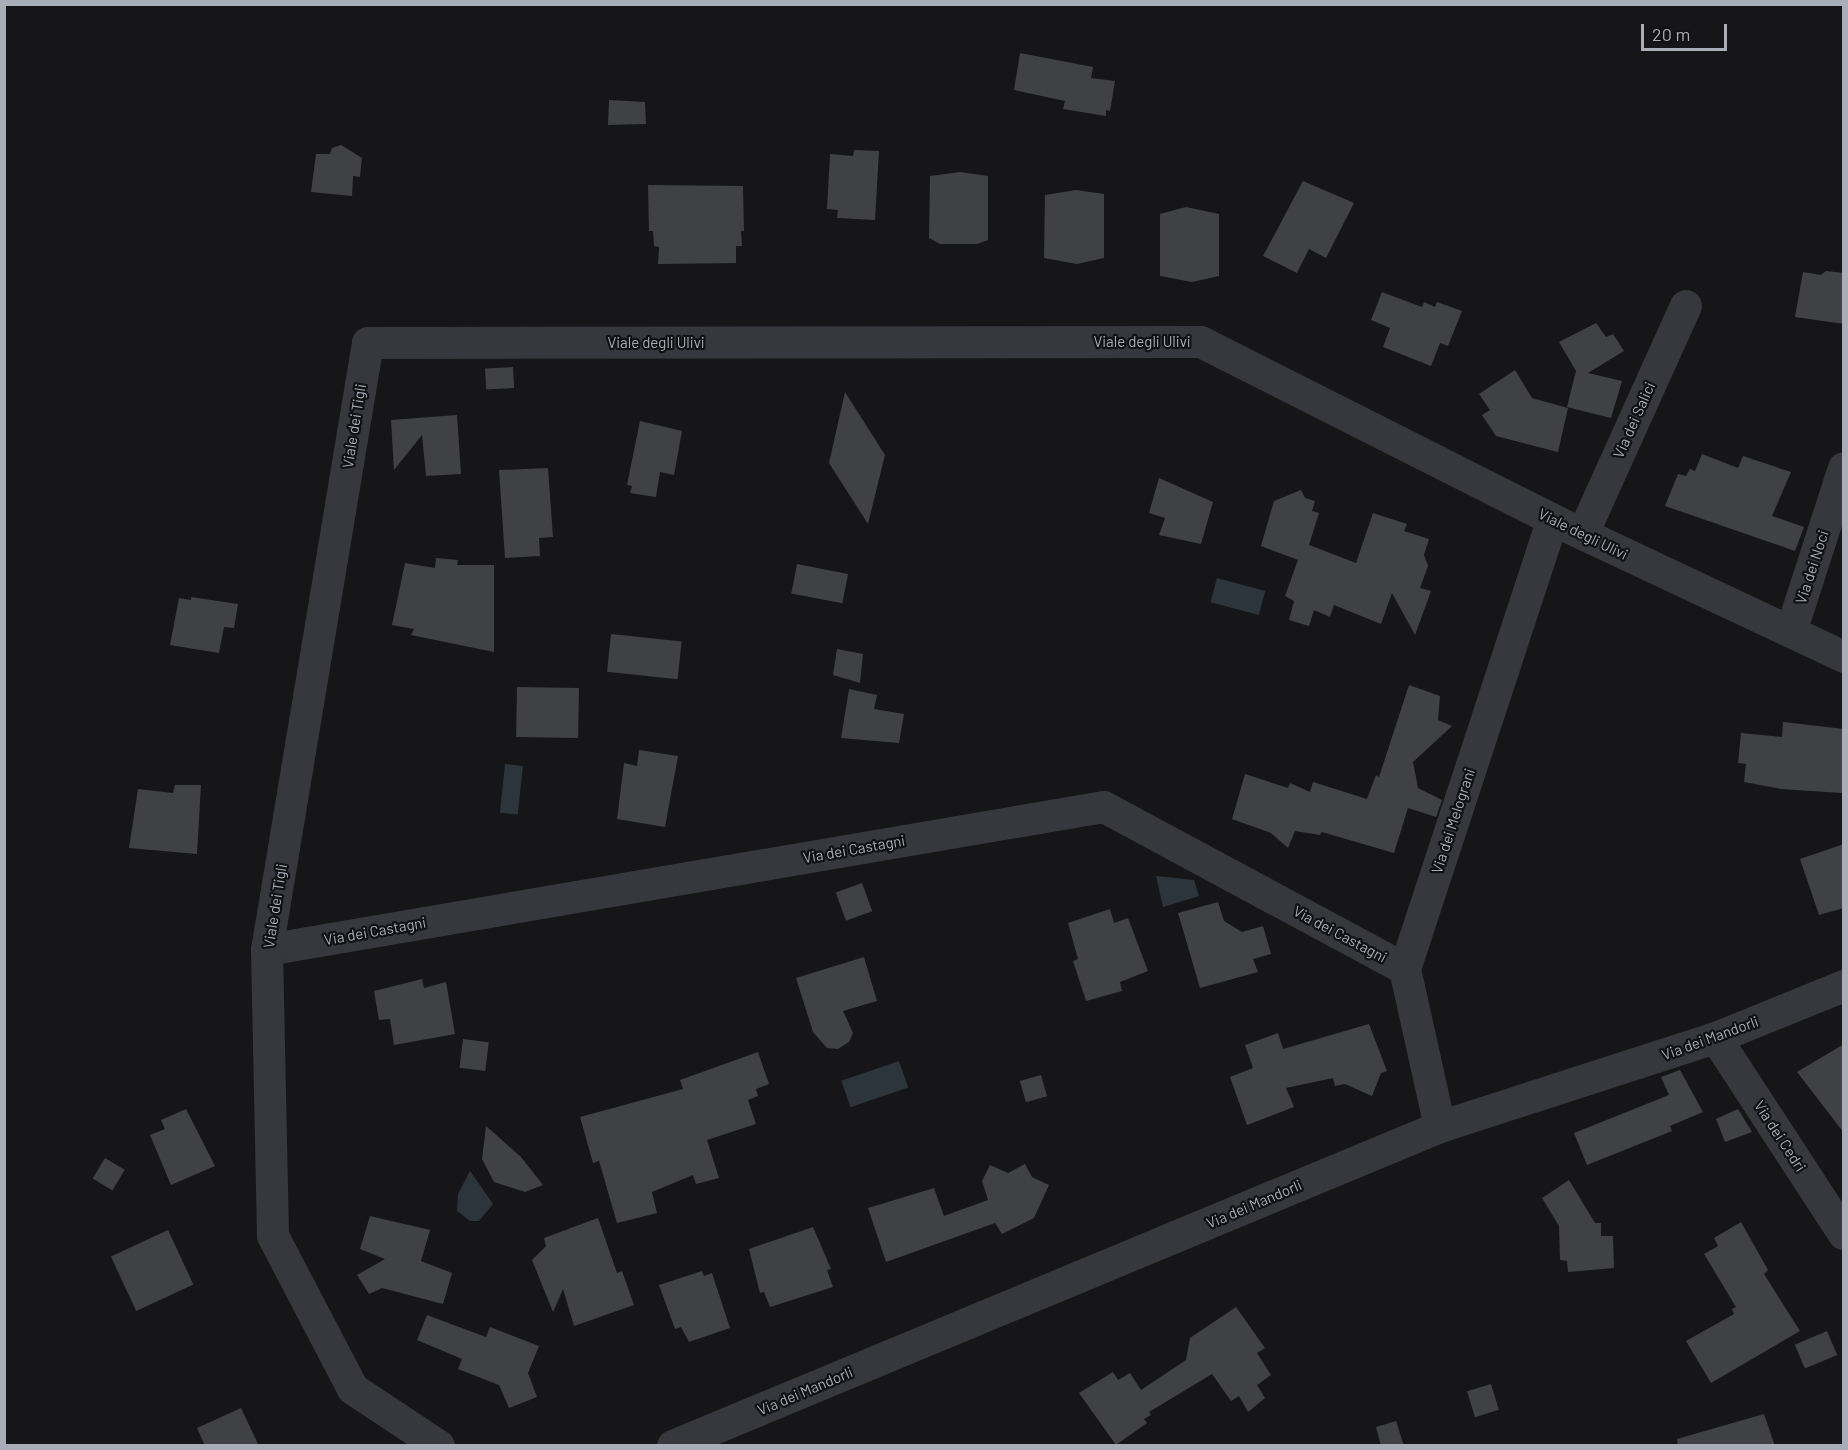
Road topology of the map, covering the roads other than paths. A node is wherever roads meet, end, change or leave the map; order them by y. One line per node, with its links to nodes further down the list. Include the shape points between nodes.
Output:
1 (1686, 306): 5 (street, Via dei Salici)
2 (368, 343): 4 (street, Viale degli Ulivi, via 1201,342); 8 (street, Viale dei Tigli)
3 (1844, 468): 6 (street, Via dei Noci)
4 (1553, 520): 5 (street, Viale degli Ulivi); 9 (street, Via dei Melograni)
5 (1583, 534): 6 (street, Viale degli Ulivi)
6 (1791, 632): 7 (street, Viale degli Ulivi)
7 (1844, 657)
8 (267, 950): 9 (street, Via dei Castagni, via 1104,807); 14 (street, Viale dei Tigli, via 273,1236 352,1389)
9 (1405, 969): 12 (street)
10 (1844, 986): 11 (street, Via dei Mandorli)
11 (1716, 1038): 12 (street, Via dei Mandorli); 13 (street, Via dei Cedri)
12 (1440, 1127): 15 (street, Via dei Mandorli)
13 (1844, 1234)
14 (439, 1446)
15 (673, 1446)

